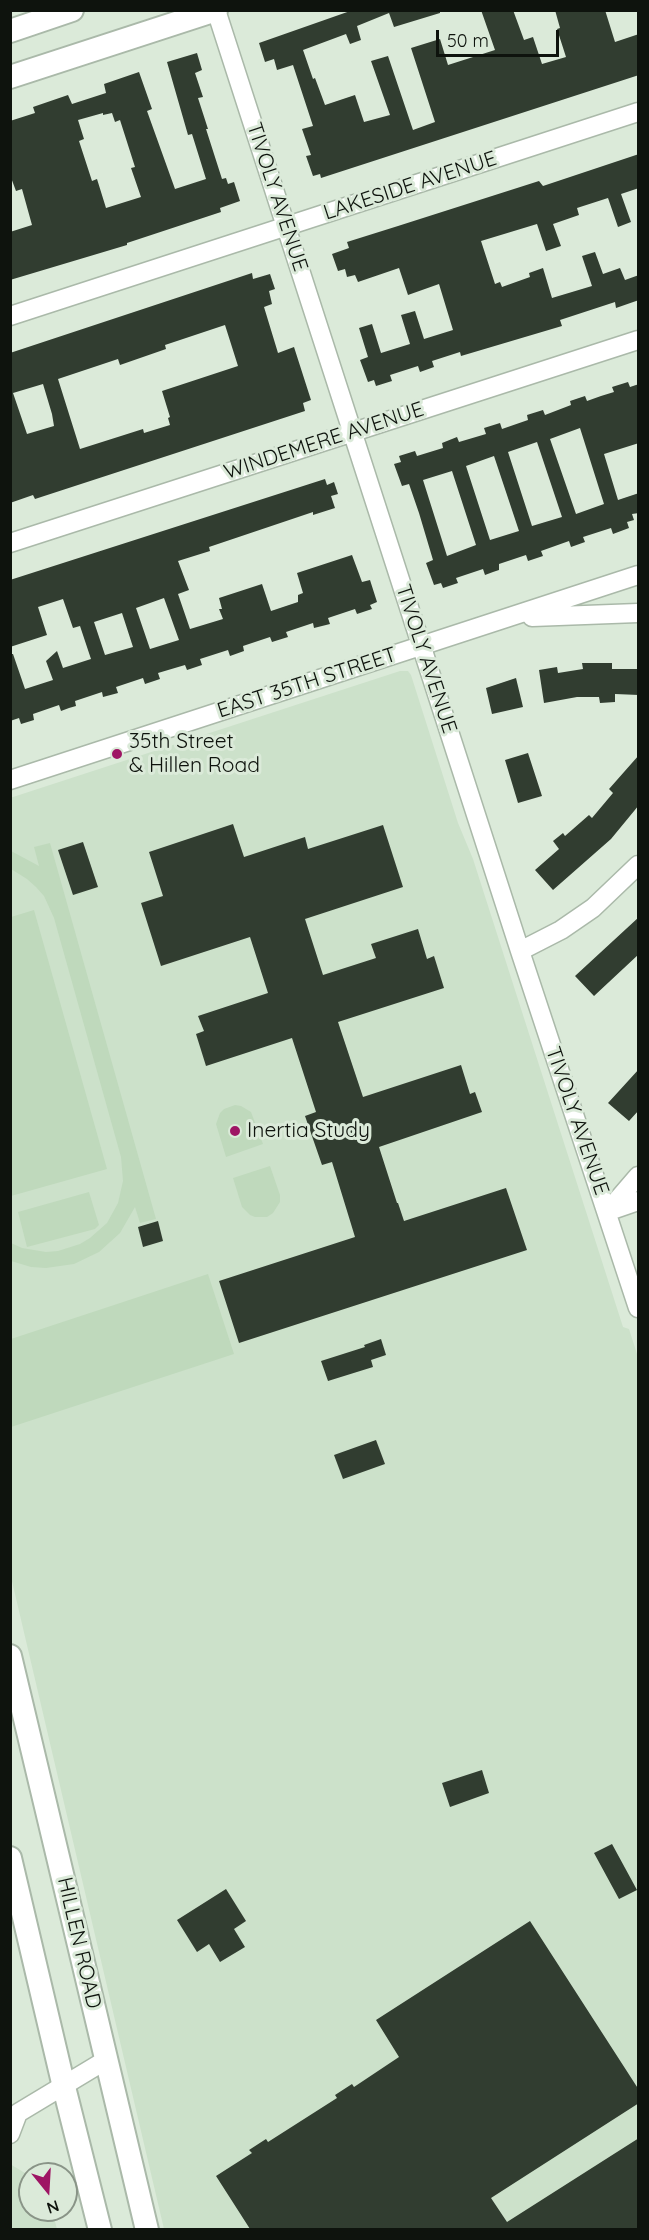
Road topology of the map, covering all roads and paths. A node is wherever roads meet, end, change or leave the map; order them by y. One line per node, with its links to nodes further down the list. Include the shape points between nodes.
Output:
1 (72, 10): 3 (main road)
2 (216, 10): 4 (main road); 6 (street, TIVOLY AVENUE)
3 (10, 31)
4 (10, 77)
5 (639, 112): 6 (street, LAKESIDE AVENUE)
6 (286, 226): 7 (street, LAKESIDE AVENUE); 9 (street, TIVOLY AVENUE)
7 (10, 316)
8 (639, 340): 9 (street, WINDEMERE AVENUE)
9 (353, 432): 10 (street, WINDEMERE AVENUE); 14 (street, TIVOLY AVENUE)
10 (10, 543)
11 (639, 575): 13 (street, EAST 35TH STREET)
12 (639, 613): 13 (street)
13 (509, 618): 14 (street, EAST 35TH STREET)
14 (422, 646): 15 (street, EAST 35TH STREET); 17 (street, TIVOLY AVENUE)
15 (10, 780)
16 (639, 865): 17 (street, via 593,908)
17 (520, 951): 20 (street, TIVOLY AVENUE)
18 (639, 1176): 20 (street)
19 (639, 1201): 20 (street)
20 (607, 1212): 21 (street, TIVOLY AVENUE)
21 (639, 1308)
22 (10, 1656): 24 (main road, HILLEN ROAD)
23 (10, 1858): 25 (main road)
24 (106, 2060): 25 (street); 28 (main road, HILLEN ROAD)
25 (64, 2087): 26 (street, via 18,2113); 27 (main road)
26 (10, 2134)
27 (100, 2229)
28 (147, 2229)

